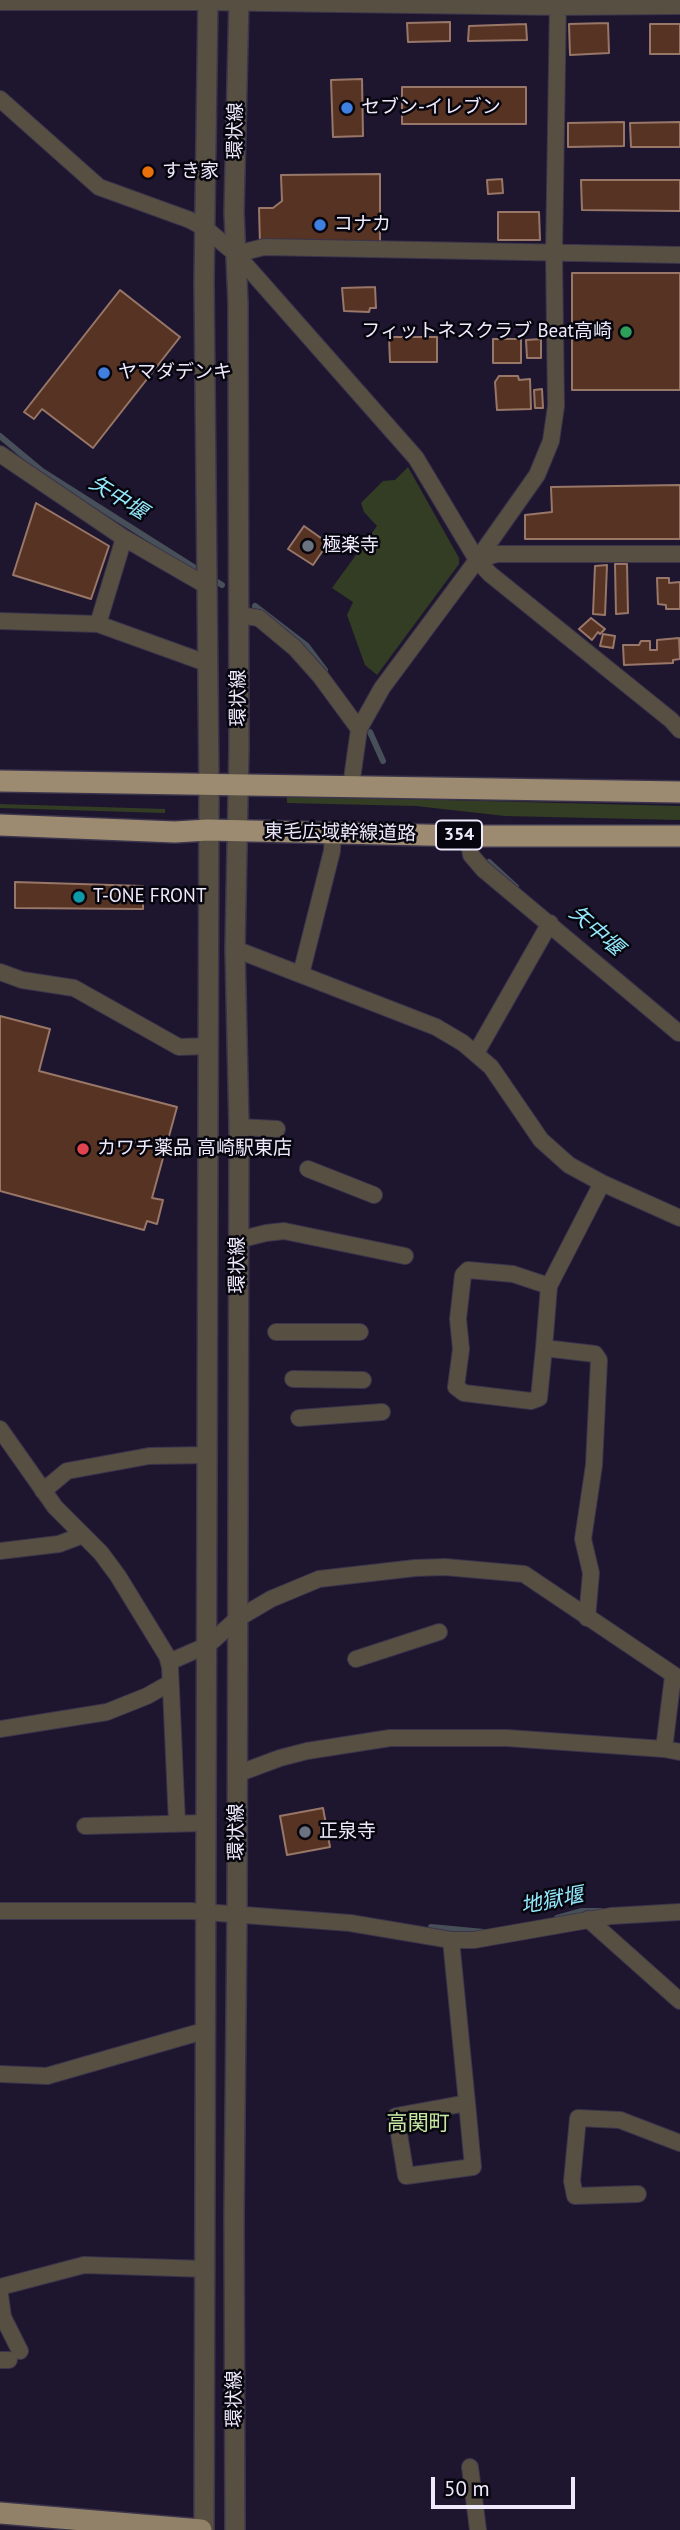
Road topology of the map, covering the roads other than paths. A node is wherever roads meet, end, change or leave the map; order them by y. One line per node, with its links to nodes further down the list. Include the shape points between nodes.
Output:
1 (208, 1): 2 (street); 3 (street); 8 (street, 環状線)
2 (239, 1): 4 (street); 9 (street, 環状線)
3 (0, 2)
4 (393, 2): 5 (street)
5 (557, 4): 6 (street); 10 (street)
6 (680, 6)
7 (0, 99): 8 (street, via 99,187)
8 (206, 229): 9 (street); 16 (street, 環状線)
9 (236, 254): 10 (street, via 264,247); 15 (street, via 415,458); 17 (street, 環状線)
10 (554, 254): 11 (street); 15 (street, via 556,406 551,441 537,475)
11 (680, 255)
12 (2, 460): 13 (street)
13 (124, 538): 16 (street); 19 (street)
14 (680, 554): 15 (street, via 497,554)
15 (477, 560): 21 (street, via 382,688); 22 (street)
16 (207, 586): 20 (street, 環状線)
17 (239, 615): 21 (street, via 259,618 295,648); 25 (street, 環状線)
18 (0, 621): 19 (street)
19 (97, 624): 20 (street)
20 (209, 664): 24 (street, 環状線)
21 (359, 729): 26 (street)
22 (680, 730)
23 (0, 781): 24 (highway)
24 (209, 783): 25 (highway); 29 (street, 環状線)
25 (238, 784): 26 (highway); 30 (street, 環状線)
26 (351, 786): 27 (highway)
27 (680, 792)
28 (0, 825): 29 (highway, 東毛広域幹線道路 / 354)
29 (208, 830): 30 (highway, 東毛広域幹線道路 / 354); 39 (street, 環状線)
30 (237, 831): 31 (highway, 東毛広域幹線道路 / 354); 35 (street, 環状線)
31 (332, 833): 32 (highway, 東毛広域幹線道路 / 354); 37 (street, via 332,851)
32 (468, 836): 33 (highway, 東毛広域幹線道路 / 354); 34 (street, via 471,855 483,869)
33 (680, 836)
34 (550, 923): 38 (street); 40 (street)
35 (235, 949): 37 (street); 41 (street, 環状線)
36 (0, 972): 39 (street, via 74,988 178,1047)
37 (301, 974): 40 (street, via 436,1027)
38 (678, 1033)
39 (208, 1046): 58 (street, 環状線)
40 (476, 1053): 44 (street, via 491,1067 541,1140 569,1165)
41 (239, 1128): 42 (street); 47 (street, 環状線)
42 (277, 1129)
43 (308, 1169): 45 (street)
44 (602, 1183): 46 (street); 49 (street)
45 (374, 1195)
46 (680, 1218)
47 (238, 1240): 48 (street, via 284,1231); 63 (street, 環状線)
48 (405, 1256)
49 (549, 1286): 52 (street); 52 (street, via 513,1274 468,1270 463,1275 456,1387 464,1393 531,1401 539,1398)
50 (276, 1332): 51 (street)
51 (360, 1332)
52 (544, 1348): 62 (street, via 595,1354 599,1360 594,1465 583,1539 590,1573)
53 (293, 1379): 54 (street)
54 (362, 1380)
55 (382, 1412): 56 (street)
56 (299, 1418)
57 (0, 1429): 59 (street)
58 (208, 1455): 59 (street, via 149,1457 66,1471); 65 (street, 環状線)
59 (43, 1491): 60 (street)
60 (83, 1535): 61 (street, via 60,1544); 67 (street, via 118,1576)
61 (0, 1551)
62 (587, 1618): 63 (street, via 524,1574 445,1567 318,1579); 68 (street)
63 (237, 1619): 65 (street); 72 (street, 環状線)
64 (439, 1632): 66 (street)
65 (208, 1645): 67 (street); 73 (street, 環状線)
66 (356, 1660)
67 (169, 1662): 69 (street)
68 (677, 1678): 71 (street)
69 (170, 1683): 70 (street, via 107,1712); 74 (street)
70 (0, 1729)
71 (672, 1751): 72 (street, via 508,1738 390,1738 307,1751)
72 (237, 1774): 79 (street, 環状線)
73 (205, 1823): 74 (street); 77 (street, 環状線)
74 (177, 1824): 75 (street)
75 (85, 1826)
76 (0, 1911): 77 (street)
77 (206, 1912): 79 (street); 83 (street, 環状線)
78 (680, 1912): 80 (street)
79 (237, 1914): 81 (street, via 350,1923); 95 (street, 環状線)
80 (588, 1919): 81 (street, via 496,1938); 82 (street)
81 (451, 1940): 85 (street)
82 (680, 2001)
83 (208, 2030): 84 (street, via 47,2076); 88 (street, 環状線)
84 (0, 2074)
85 (467, 2103): 85 (street, via 396,2116 406,2176 473,2167)
86 (680, 2143): 87 (street, via 620,2120 578,2118 572,2180 575,2196)
87 (638, 2194)
88 (206, 2269): 89 (street, via 84,2265); 94 (street, 環状線)
89 (0, 2287)
90 (0, 2295): 91 (street)
91 (10, 2357)
92 (470, 2467): 96 (street)
93 (0, 2513): 94 (main road)
94 (203, 2530)
95 (235, 2530)
96 (478, 2530)

